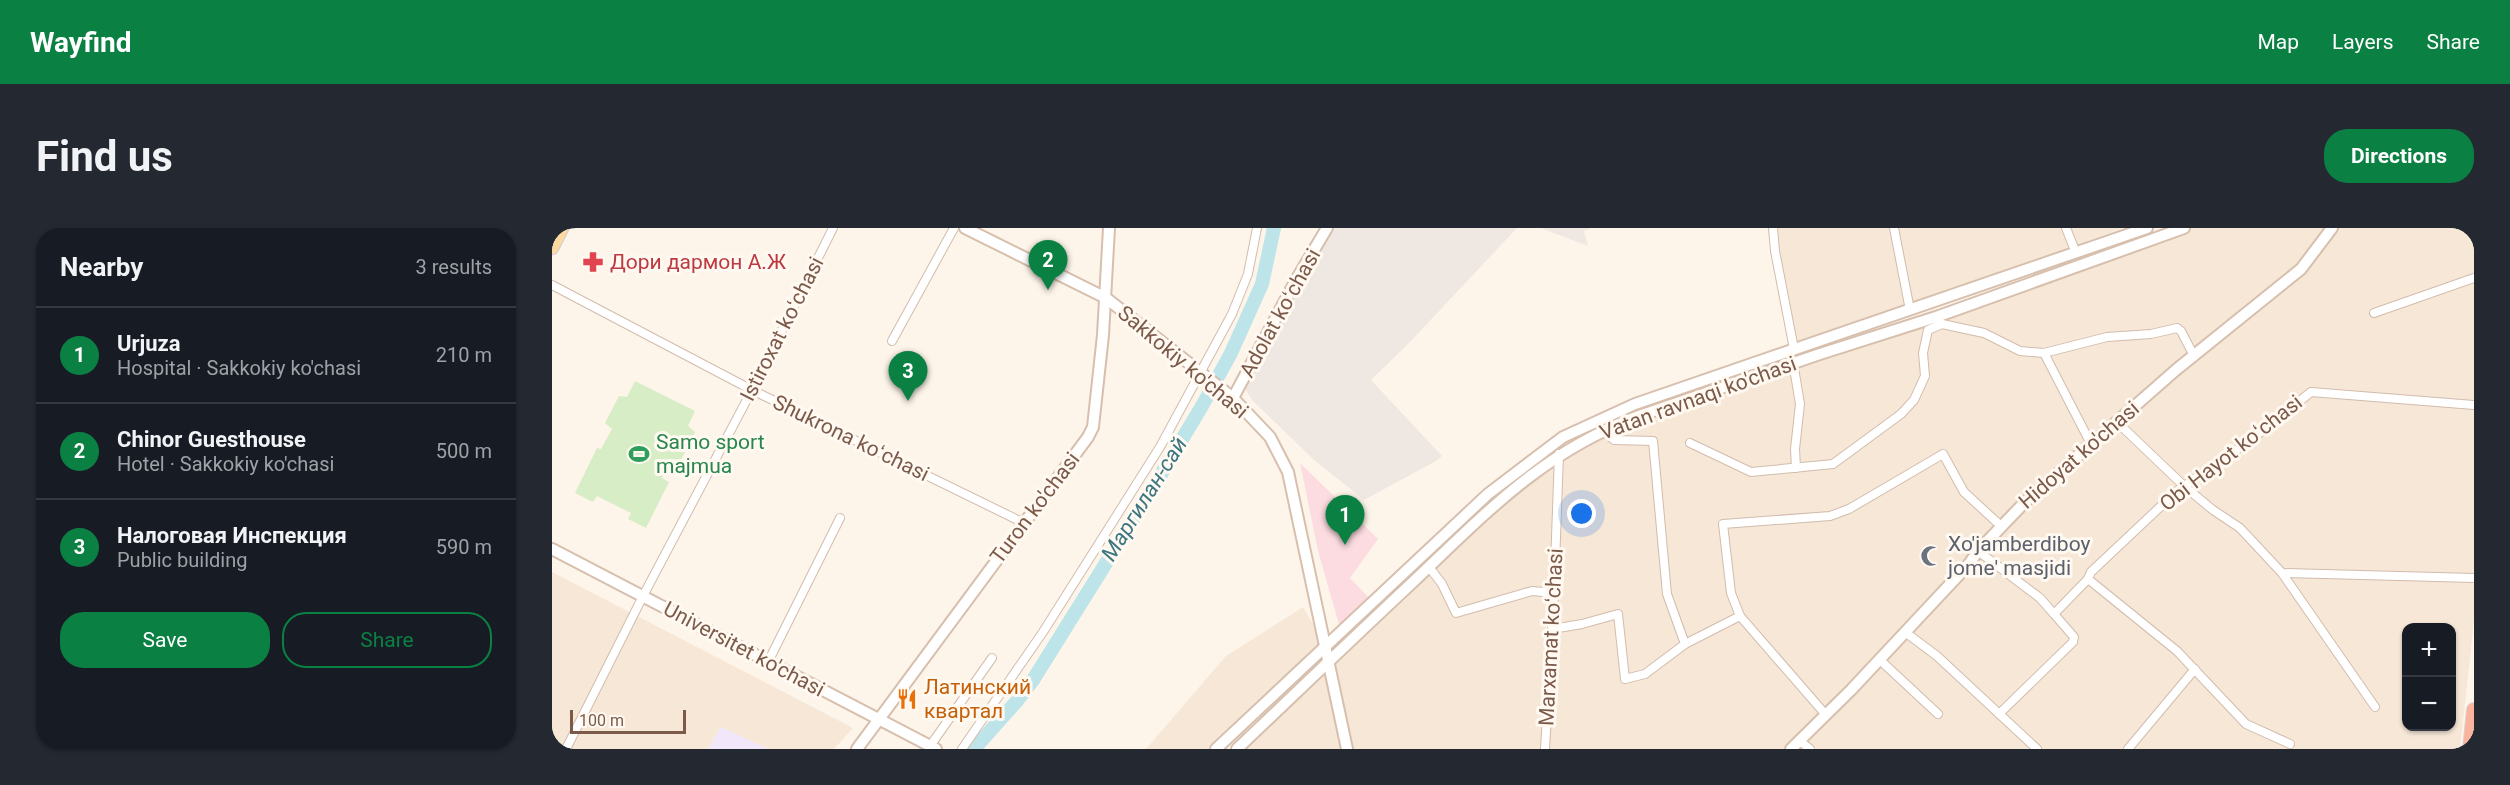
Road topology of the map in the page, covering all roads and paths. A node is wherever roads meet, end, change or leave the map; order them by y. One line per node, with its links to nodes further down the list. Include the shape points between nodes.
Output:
1 (562, 228): 14 (main road)
2 (833, 228): 30 (street, Istiroxat koʻchasi)
3 (954, 228): 22 (street)
4 (965, 228): 18 (main road, Sakkokiy ko'chasi)
5 (1109, 228): 18 (main road, Turon ko'chasi)
6 (1257, 228): 29 (street, via 1248,274)
7 (1327, 228): 31 (main road, Adolat koʻchasi)
8 (1773, 228): 24 (street)
9 (1894, 228): 19 (street)
10 (2066, 228): 15 (street)
11 (2147, 228): 15 (main road, Vatan ravnaqi ko'chasi)
12 (2184, 228): 21 (main road, Vatan ravnaqi ko'chasi)
13 (2332, 228): 27 (main road, Hidoyat ko'chasi, via 2301,269)
14 (552, 248)
15 (2076, 253): 19 (main road, Vatan ravnaqi ko'chasi)
16 (2474, 278): 20 (street)
17 (552, 285): 30 (street, Shukrona koʻchasi)
18 (1106, 298): 29 (main road, Sakkokiy ko'chasi); 41 (main road, Turon ko'chasi, via 1093,427)
19 (1910, 310): 23 (main road, Vatan ravnaqi ko'chasi)
20 (2374, 314)
21 (1939, 321): 25 (street, via 1984,333 2020,351); 26 (main road, Vatan ravnaqi ko'chasi); 38 (street, via 1925,337 1925,376 1914,400 1901,414 1833,464)
22 (892, 341)
23 (1816, 342): 24 (main road, Vatan ravnaqi ko'chasi); 26 (main road)
24 (1794, 349): 56 (main road, Vatan ravnaqi ko'chasi, via 1628,407 1563,437 1488,494)
25 (2044, 353): 27 (street, via 2107,336 2151,334 2172,327 2181,331); 36 (street)
26 (1820, 354): 28 (main road, Vatan ravnaqi ko'chasi)
27 (2194, 356): 33 (main road, Hidoyat ko'chasi)
28 (1793, 362): 34 (main road, Vatan ravnaqi ko'chasi); 38 (street, via 1800,404)
29 (1201, 372): 31 (main road, Sakkokiy ko'chasi); 73 (street, via 1120,511)
30 (752, 390): 41 (street, Shukrona koʻchasi); 50 (street, Istiroxat koʻchasi)
31 (1233, 398): 56 (main road, Sakkokiy ko'chasi, via 1270,437 1288,472)
32 (2474, 405): 39 (street, Obi Hayot koʻchasi, via 2311,392)
33 (2117, 422): 36 (main road, Hidoyat ko'chasi); 39 (street)
34 (1603, 431): 37 (main road, Vatan ravnaqi ko'chasi); 55 (street, via 1614,440 1653,441 1667,594)
35 (1690, 443): 38 (street, via 1751,472)
36 (2091, 444): 42 (main road, Hidoyat ko'chasi)
37 (1559, 454): 45 (main road, Vatan ravnaqi ko'chasi, via 1496,503); 49 (street, Marxamat koʻchasi)
38 (1796, 468)
39 (2184, 486): 46 (street, via 2240,528); 48 (street, Obi Hayot koʻchasi)
40 (840, 518): 60 (street)
41 (1024, 523): 67 (main road, Turon ko'chasi)
42 (2001, 526): 44 (main road, Hidoyat ko'chasi); 52 (street, via 1964,492 1943,454 1849,509 1830,516 1723,524 1731,594)
43 (552, 549): 50 (main road, Universitet ko'chasi)
44 (1978, 551): 51 (street, via 2040,598); 54 (main road, Hidoyat ko'chasi)
45 (1429, 567): 49 (street, via 1456,613 1532,591); 59 (main road, Vatan ravnaqi ko'chasi)
46 (2282, 573): 47 (street); 62 (street)
47 (2474, 578)
48 (2088, 579): 51 (street, Obi Hayot koʻchasi); 61 (street)
49 (1554, 593): 53 (street, Marxamat koʻchasi)
50 (643, 596): 60 (main road, Universitet ko'chasi); 71 (street, Istiroxat koʻchasi)
51 (2054, 614): 65 (street, via 2072,633 2073,642)
52 (1740, 616): 55 (street); 66 (street)
53 (1552, 629): 55 (street, via 1618,614 1625,679 1645,674); 77 (street, Marxamat koʻchasi)
54 (1905, 632): 58 (main road, Hidoyat ko'chasi); 65 (street)
55 (1685, 645)
56 (1327, 646): 59 (main road, Sakkokiy ko'chasi); 74 (main road, Vatan ravnaqi ko'chasi)
57 (992, 658): 70 (street)
58 (1880, 660): 64 (street); 66 (main road, Hidoyat ko'chasi)
59 (1330, 661): 75 (main road, Vatan ravnaqi ko'chasi); 76 (main road, Sakkokiy ko'chasi)
60 (768, 662): 67 (main road, Universitet ko'chasi)
61 (2195, 669): 69 (street, via 2246,724); 81 (street)
62 (2375, 707)
63 (2474, 710): 82 (highway)
64 (1938, 714)
65 (1999, 714): 80 (street)
66 (1826, 715): 68 (main road, Hidoyat ko'chasi)
67 (879, 719): 70 (main road, Universitet ko'chasi); 72 (main road, Turon ko'chasi)
68 (1800, 741): 78 (main road, Hidoyat ko'chasi); 79 (street)
69 (2290, 744)
70 (933, 748)
71 (566, 749)
72 (857, 749)
73 (962, 749)
74 (1216, 749)
75 (1237, 749)
76 (1347, 749)
77 (1545, 749)
78 (1791, 749)
79 (1810, 749)
80 (2037, 749)
81 (2128, 749)
82 (2470, 749)

